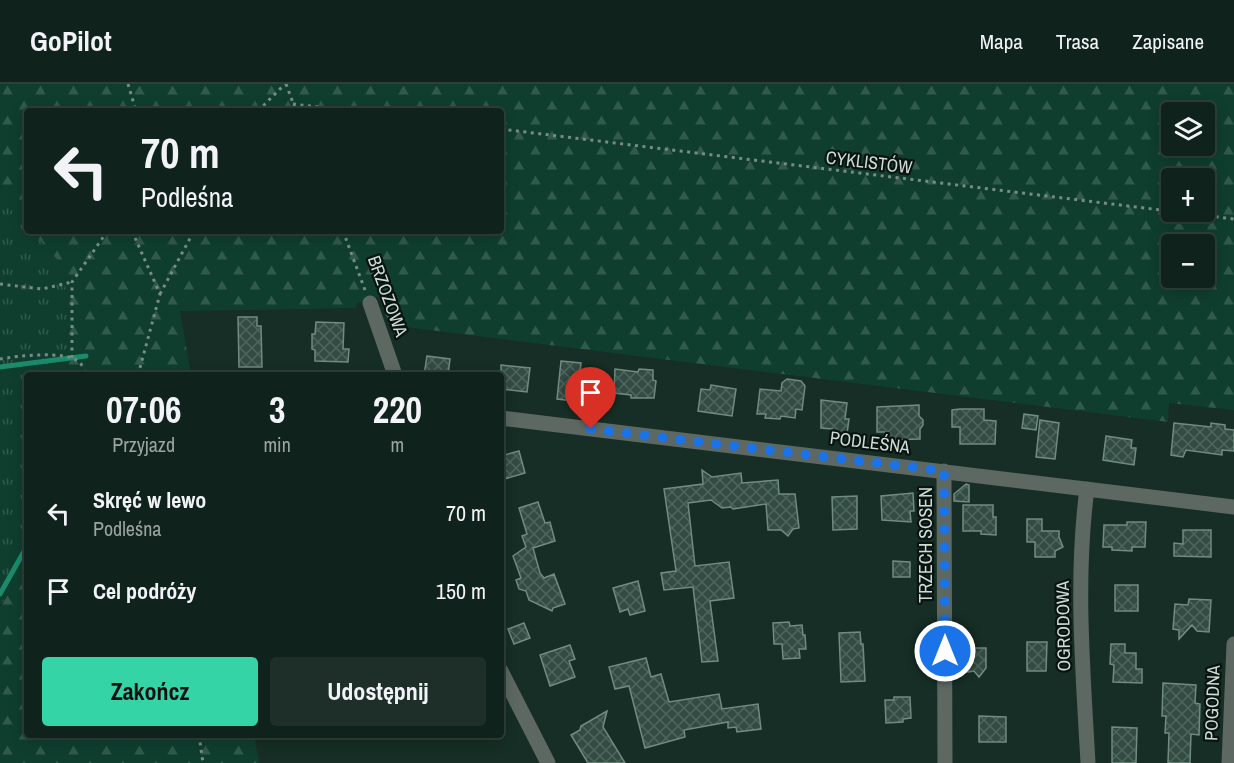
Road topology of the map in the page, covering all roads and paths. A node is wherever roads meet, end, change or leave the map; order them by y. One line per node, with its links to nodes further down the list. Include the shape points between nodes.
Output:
1 (128, 84): 4 (path)
2 (285, 84): 3 (path); 5 (path)
3 (293, 104): 6 (path); 7 (path)
4 (135, 108)
5 (261, 108)
6 (295, 108)
7 (327, 108)
8 (504, 129): 9 (path, CYKLISTÓW)
9 (1234, 219)
10 (110, 234): 14 (path, via 104,236)
11 (133, 234): 16 (path)
12 (192, 234): 16 (path)
13 (344, 234): 17 (path, BRZOZOWA)
14 (72, 282): 15 (path, via 42,289); 18 (path)
15 (0, 284)
16 (160, 294): 21 (path)
17 (370, 303): 22 (street, BRZOZOWA)
18 (72, 358): 19 (path, via 33,355); 20 (path, via 81,363)
19 (0, 359)
20 (85, 372)
21 (139, 372)
22 (394, 372)
23 (504, 418): 24 (street, PODLEŚNA)
24 (944, 471): 25 (street, PODLEŚNA); 32 (street, TRZECH SOSEN)
25 (1087, 489): 26 (street, PODLEŚNA); 33 (street, OGRODOWA, via 1082,544 1082,642)
26 (1234, 507)
27 (1234, 645): 34 (street, POGODNA)
28 (504, 677): 31 (street)
29 (199, 738): 30 (path)
30 (203, 763)
31 (548, 763)
32 (945, 763)
33 (1088, 763)
34 (1229, 763)

